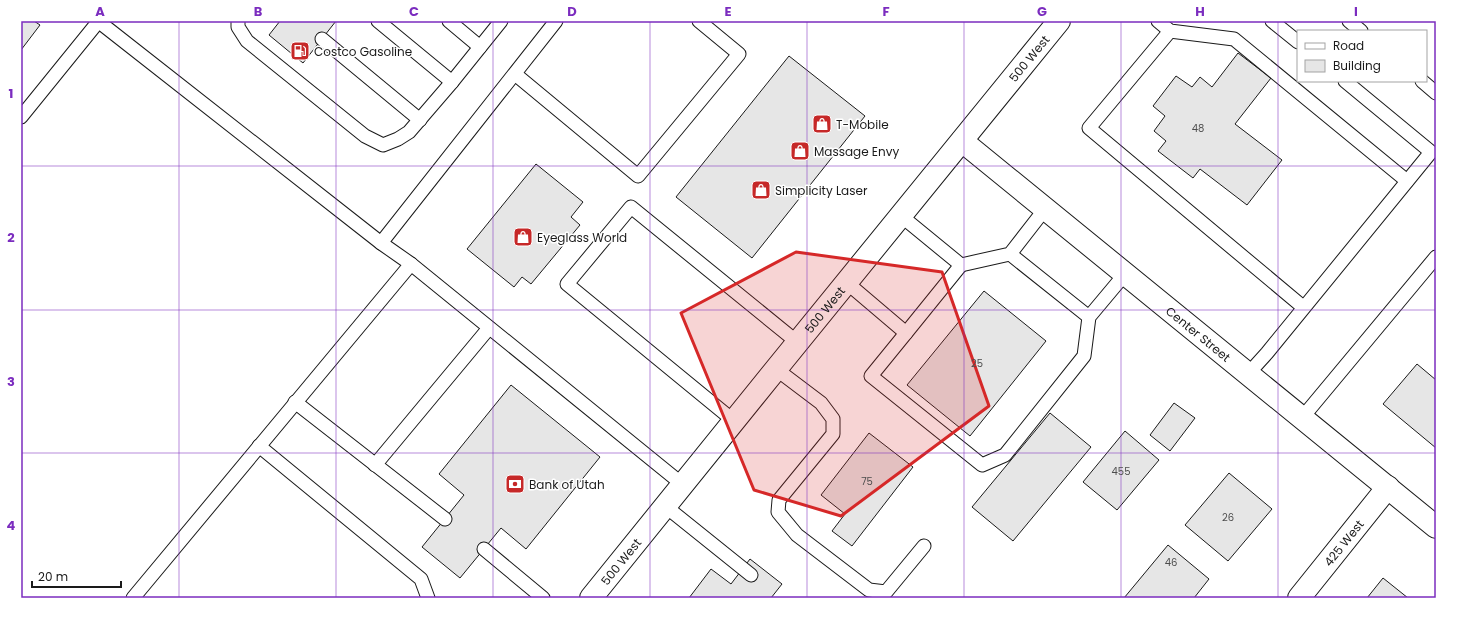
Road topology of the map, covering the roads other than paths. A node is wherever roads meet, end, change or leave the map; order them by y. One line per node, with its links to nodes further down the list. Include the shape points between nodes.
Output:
1 (98, 21): 22 (lane); 29 (lane)
2 (238, 21): 23 (lane, via 238,27 247,41 365,136 382,144 398,139)
3 (378, 21): 18 (lane)
4 (449, 21): 16 (lane)
5 (501, 21): 16 (lane)
6 (556, 21): 17 (lane)
7 (699, 21): 17 (lane, via 739,54 638,176)
8 (1059, 21): 24 (street, 500 West)
9 (1158, 21): 13 (lane)
10 (1272, 21): 15 (lane)
11 (1349, 21): 12 (lane)
12 (1360, 30)
13 (1170, 31): 26 (lane, via 1234,39); 36 (lane, via 1089,128)
14 (322, 38): 23 (lane)
15 (1297, 41)
16 (480, 47): 18 (lane)
17 (515, 74): 29 (lane)
18 (452, 82): 23 (lane)
19 (1346, 82): 25 (lane)
20 (1423, 82): 21 (lane)
21 (1436, 92)
22 (21, 117)
23 (420, 120)
24 (962, 141): 27 (street, Center Street); 28 (street, 500 West)
25 (1434, 146): 26 (lane)
26 (1407, 181): 36 (lane)
27 (1045, 209): 30 (lane); 34 (street, Center Street)
28 (900, 215): 33 (lane); 35 (street, 500 West)
29 (382, 243): 32 (lane)
30 (1010, 254): 33 (lane); 37 (lane)
31 (1436, 257): 44 (lane)
32 (411, 264): 38 (lane); 43 (lane)
33 (961, 265): 39 (lane)
34 (1125, 274): 37 (lane); 42 (street, Center Street)
35 (846, 282): 39 (lane); 40 (street, 500 West)
36 (1303, 307): 42 (lane)
37 (1089, 317): 39 (lane, via 1084,356 1005,455 982,465 871,376)
38 (489, 328): 47 (lane); 48 (lane)
39 (906, 332)
40 (798, 342): 41 (street, 500 West); 45 (lane, via 631,207 567,284)
41 (776, 368): 45 (street, 500 West); 53 (lane, via 821,402 833,419 833,434 779,500 778,512 797,535 869,590 886,592)
42 (1248, 374): 44 (street, Center Street)
43 (295, 402): 46 (lane); 47 (lane)
44 (1302, 418): 49 (street, Center Street)
45 (734, 421): 48 (street, 500 West)
46 (259, 446): 56 (lane); 57 (lane, via 421,579)
47 (375, 465): 51 (lane)
48 (682, 484): 50 (street, 500 West)
49 (1388, 488): 52 (street, Center Street); 60 (street, 425 West)
50 (665, 506): 55 (lane); 59 (street, 500 West)
51 (445, 519)
52 (1436, 527)
53 (924, 546)
54 (484, 549): 58 (lane)
55 (751, 574)
56 (133, 598)
57 (428, 598)
58 (543, 598)
59 (592, 598)
60 (1299, 598)

